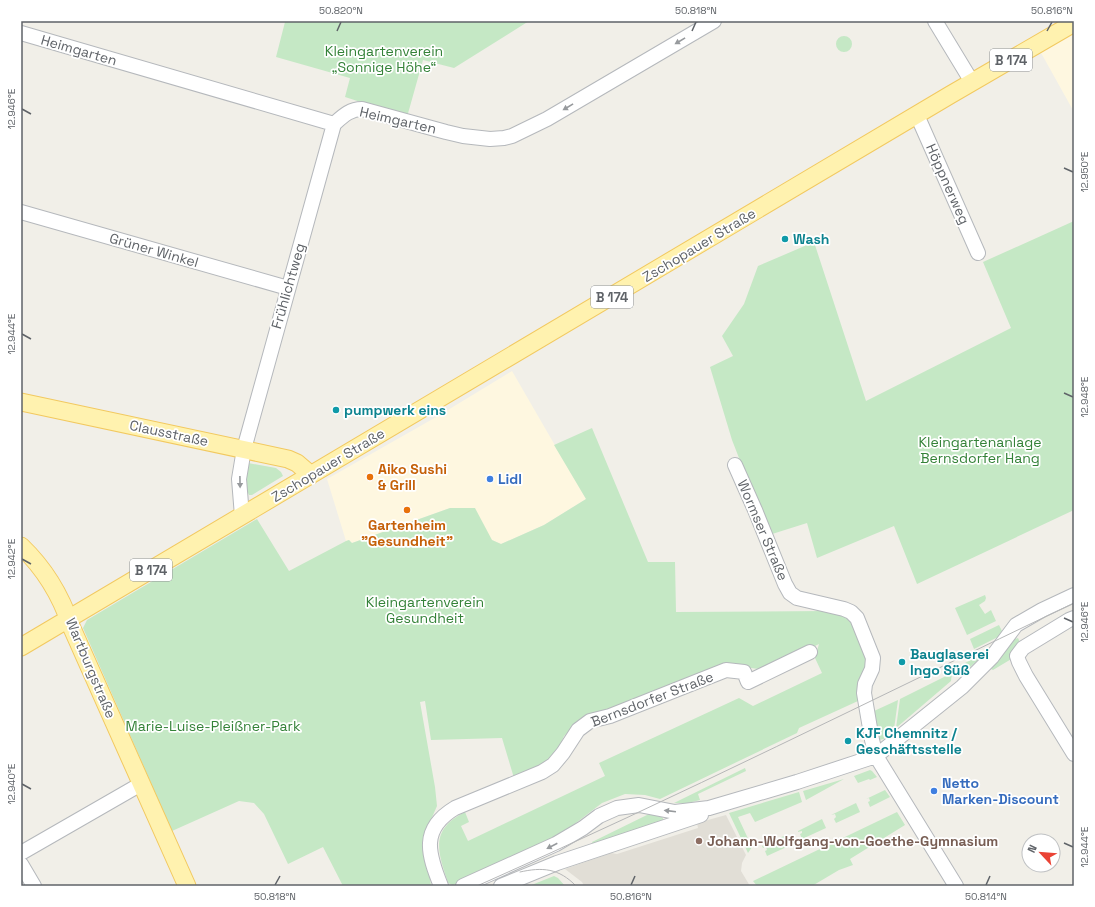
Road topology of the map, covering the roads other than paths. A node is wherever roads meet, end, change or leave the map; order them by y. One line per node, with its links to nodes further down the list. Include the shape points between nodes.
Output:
1 (714, 21): 7 (street, Heimgarten, one-way to 7, via 547,119 504,138 463,136 355,109)
2 (935, 21): 5 (street)
3 (1074, 23): 5 (main road, Zschopauer Straße / B 174)
4 (21, 33): 7 (street, Heimgarten)
5 (972, 82): 6 (main road, Zschopauer Straße / B 174)
6 (917, 115): 9 (street, Höppnerweg); 14 (main road, Zschopauer Straße / B 174)
7 (334, 124): 10 (street, Frühlichtweg)
8 (21, 212): 10 (street, Grüner Winkel)
9 (978, 253)
10 (288, 288): 12 (street, Frühlichtweg)
11 (21, 402): 12 (main road, Clausstraße)
12 (244, 449): 14 (main road, Clausstraße, via 288,459); 15 (street, one-way to 15, via 239,479)
13 (736, 466): 23 (street, Wormser Straße, via 790,593 797,598 844,609 857,618 873,658 864,693)
14 (311, 475): 15 (main road, Zschopauer Straße / B 174)
15 (242, 516): 19 (main road, Zschopauer Straße / B 174)
16 (21, 546): 19 (main road, Wartburgstraße, via 52,584)
17 (1074, 595): 23 (street, via 1016,625 992,657 962,687)
18 (1074, 618): 22 (street, via 1023,648 1017,656 1026,676)
19 (69, 619): 20 (main road, Zschopauer Straße / B 174); 24 (main road, Wartburgstraße)
20 (21, 647)
21 (810, 652): 30 (street, Bernsdorfer Straße, via 748,682 744,672 726,670 590,722 578,730 553,765 456,808 438,822 432,833 429,850)
22 (1074, 754)
23 (876, 756): 25 (street); 33 (street)
24 (141, 784): 26 (street); 29 (main road, Wartburgstraße)
25 (709, 808): 31 (street, one-way to 31, via 675,812 639,805 617,808 599,816 556,844); 32 (street, via 699,816 550,865)
26 (21, 853)
27 (21, 864): 28 (street)
28 (34, 886)
29 (187, 886)
30 (441, 886)
31 (463, 886)
32 (501, 886)
33 (956, 886)

